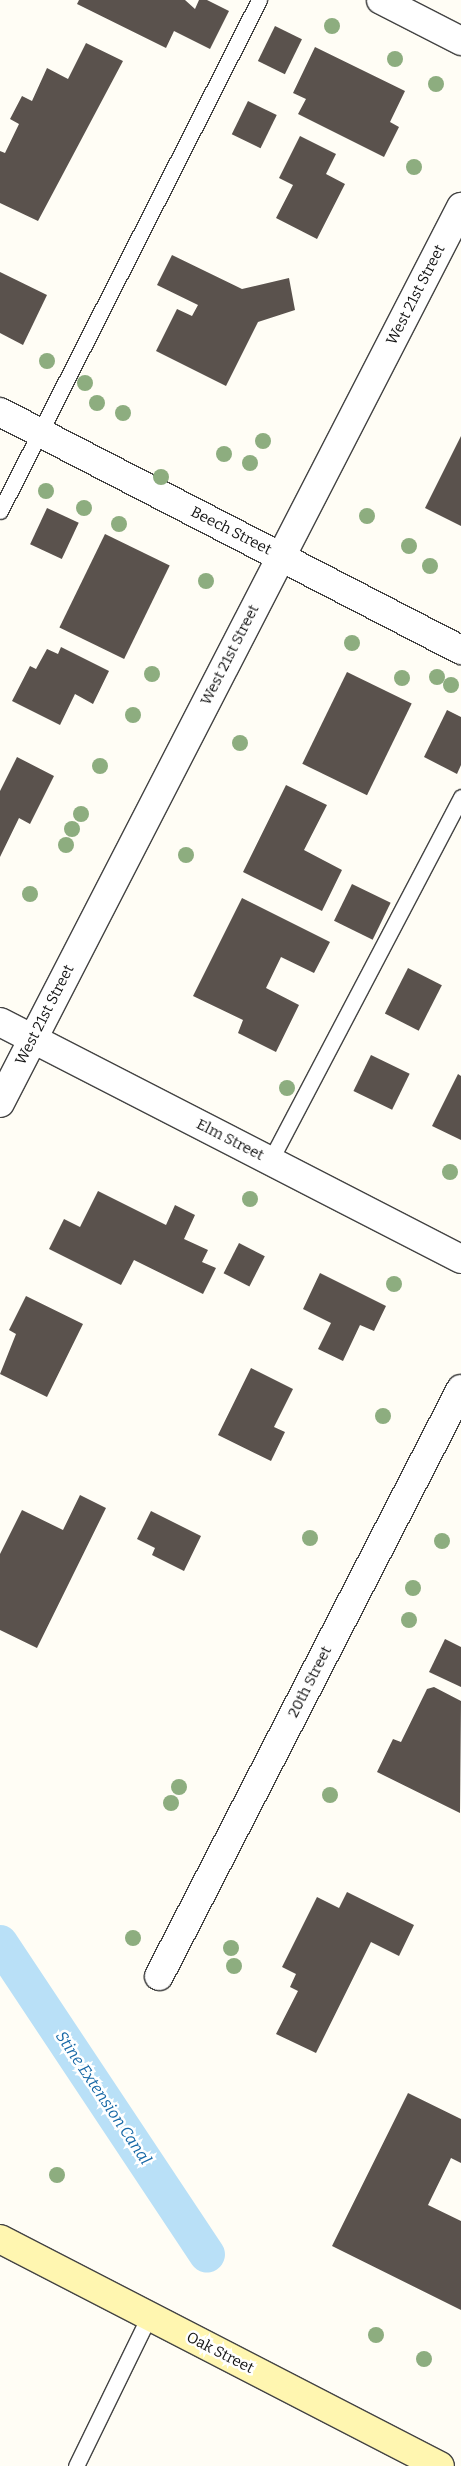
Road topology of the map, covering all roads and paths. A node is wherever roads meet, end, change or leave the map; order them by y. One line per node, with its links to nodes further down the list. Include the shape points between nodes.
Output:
1 (259, 0): 6 (lane)
2 (380, 0): 3 (street)
3 (461, 41)
4 (461, 207): 8 (street, West 21st Street)
5 (0, 412): 6 (street, Beech Street)
6 (40, 433): 7 (lane); 8 (street, Beech Street)
7 (0, 511)
8 (281, 557): 9 (street, Beech Street); 12 (street, West 21st Street)
9 (461, 650)
10 (461, 797): 14 (lane)
11 (0, 1022): 12 (street, Elm Street)
12 (33, 1039): 13 (street, West 21st Street); 14 (street, Elm Street)
13 (0, 1103)
14 (270, 1161): 15 (street, Elm Street)
15 (461, 1259)
16 (461, 1389): 17 (street, 20th Street)
17 (159, 1976)
18 (0, 2239): 19 (main road, Oak Street)
19 (149, 2316): 20 (lane); 21 (main road, Oak Street)
20 (76, 2466)
21 (440, 2466)

